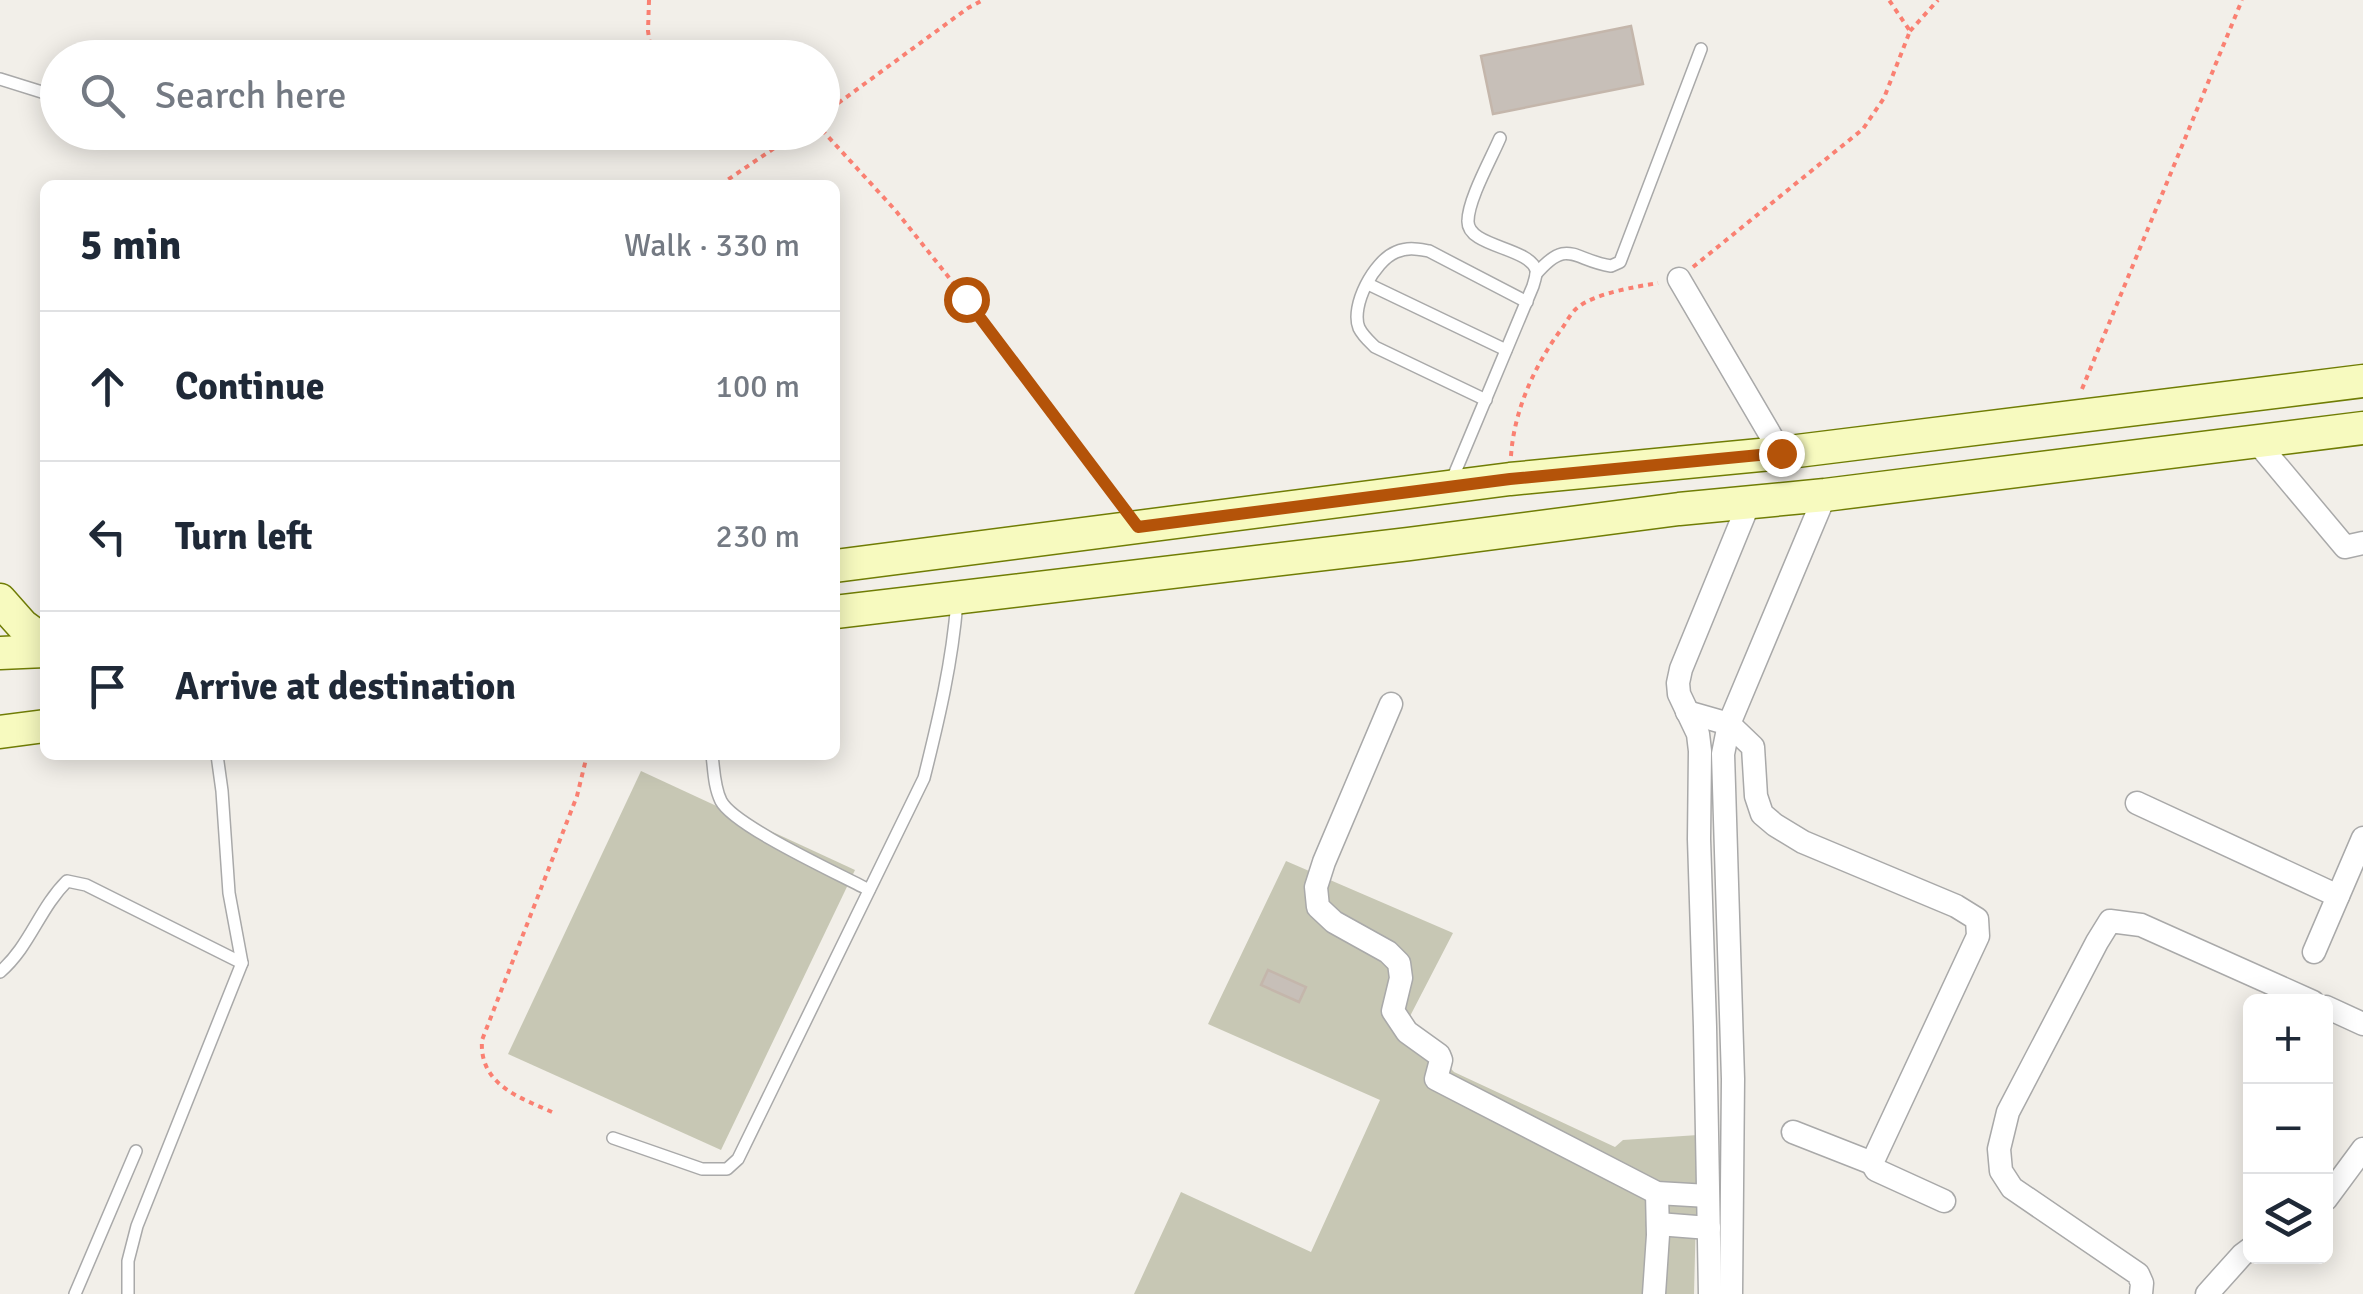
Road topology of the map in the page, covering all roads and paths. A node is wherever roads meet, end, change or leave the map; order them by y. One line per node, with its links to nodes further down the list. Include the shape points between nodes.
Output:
1 (649, 0): 7 (path)
2 (983, 0): 11 (path)
3 (1889, 0): 6 (path)
4 (1938, 0): 6 (path)
5 (2242, 0): 23 (path)
6 (1910, 31): 17 (path, via 1884,98 1863,129)
7 (649, 40)
8 (1701, 49): 16 (lane, via 1620,262 1611,266 1563,253)
9 (0, 79): 10 (lane)
10 (40, 91)
11 (840, 102)
12 (1500, 138): 16 (lane, via 1471,206 1469,229 1527,260)
13 (772, 150): 15 (path)
14 (840, 150): 32 (path, via 966,299)
15 (727, 180)
16 (1536, 274): 19 (lane)
17 (1679, 278): 26 (street); 27 (path, via 1613,292 1577,308 1526,392 1512,437)
18 (1368, 284): 19 (lane, via 1386,258 1412,248); 20 (lane); 22 (lane, via 1357,312 1365,338)
19 (1526, 302): 20 (lane)
20 (1506, 350): 22 (lane)
21 (2363, 381): 23 (street)
22 (1486, 400): 28 (lane)
23 (2070, 418): 26 (street)
24 (2363, 428): 25 (street)
25 (2256, 442): 30 (street); 33 (street, via 2345,547)
26 (1781, 453): 27 (street)
27 (1510, 479): 28 (street)
28 (1449, 487): 29 (street)
29 (1400, 493): 32 (street); 34 (street)
30 (1825, 496): 31 (street); 44 (street)
31 (1750, 503): 34 (street); 43 (street, via 1681,669 1679,694)
32 (1138, 527): 35 (street)
33 (2363, 543)
34 (1409, 544): 36 (street)
35 (840, 565)
36 (957, 598): 38 (street); 52 (lane, via 953,651 924,778)
37 (0, 600): 39 (street)
38 (840, 611)
39 (40, 638)
40 (40, 651): 41 (street)
41 (0, 653)
42 (1392, 704): 67 (street, via 1324,862 1318,907 1399,963 1393,1011 1407,1032 1439,1055 1436,1080)
43 (1687, 712): 44 (street); 68 (street, via 1700,751)
44 (1729, 724): 65 (street, via 1754,747 1756,796 1775,825 1977,919 1978,936); 73 (street, via 1722,754 1733,1079)
45 (40, 727): 46 (street)
46 (0, 732)
47 (218, 760): 55 (lane)
48 (587, 760): 60 (path, via 482,1040 489,1076 510,1094)
49 (713, 760): 52 (lane, via 722,805 749,827)
50 (2137, 803): 53 (street)
51 (2363, 838): 53 (street)
52 (868, 890): 62 (lane, via 727,1169 702,1169)
53 (2338, 896): 54 (street)
54 (2314, 952)
55 (242, 962): 56 (lane, via 67,881); 75 (lane, via 137,1226)
56 (0, 972)
57 (2295, 994): 79 (street, via 2141,924 2110,921 2008,1112 2000,1171 2012,1188 2138,1274)
58 (2333, 1010): 59 (street)
59 (2363, 1024)
60 (552, 1112)
61 (1793, 1132): 65 (street)
62 (614, 1138)
63 (2363, 1149): 66 (street)
64 (136, 1151): 74 (lane)
65 (1872, 1163): 69 (street)
66 (2333, 1190)
67 (1657, 1194): 68 (street); 70 (street)
68 (1708, 1196): 71 (street)
69 (1944, 1201)
70 (1658, 1224): 71 (street); 76 (street)
71 (1709, 1228): 73 (street)
72 (2243, 1254): 80 (street)
73 (1720, 1263): 77 (street); 78 (street)
74 (74, 1294)
75 (128, 1294)
76 (1654, 1294)
77 (1710, 1294)
78 (1730, 1294)
79 (2141, 1294)
80 (2207, 1294)

